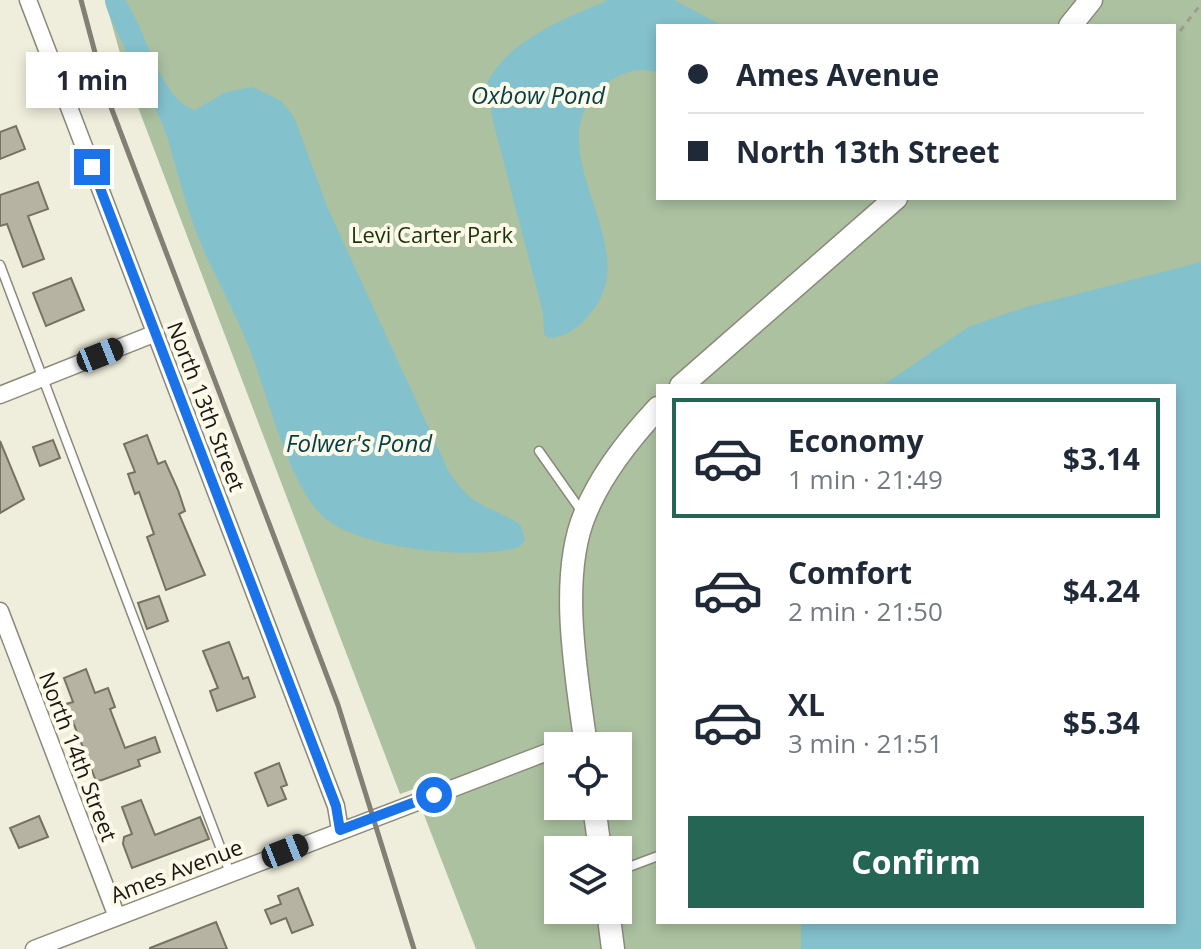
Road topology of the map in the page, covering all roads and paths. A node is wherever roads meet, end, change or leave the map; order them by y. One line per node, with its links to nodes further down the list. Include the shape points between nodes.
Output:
1 (28, 0): 8 (street, North 13th Street)
2 (1091, 0): 4 (street)
3 (1201, 4): 5 (path)
4 (1072, 24)
5 (1180, 31)
6 (894, 200): 10 (street)
7 (0, 265): 9 (lane)
8 (156, 333): 9 (street); 18 (street, North 13th Street, via 336,806)
9 (44, 377): 11 (street); 21 (lane)
10 (683, 384)
11 (0, 395)
12 (656, 410): 14 (street, via 626,442)
13 (539, 451): 14 (lane)
14 (584, 515): 16 (street, via 573,570 572,613)
15 (0, 611): 22 (street, North 14th Street)
16 (585, 732)
17 (544, 753): 18 (street, Ames Avenue)
18 (340, 830): 21 (street, Ames Avenue)
19 (656, 857): 20 (lane)
20 (632, 866)
21 (230, 873): 22 (street, Ames Avenue)
22 (117, 917): 24 (street, Ames Avenue)
23 (610, 924): 25 (street)
24 (34, 949)
25 (613, 949)

